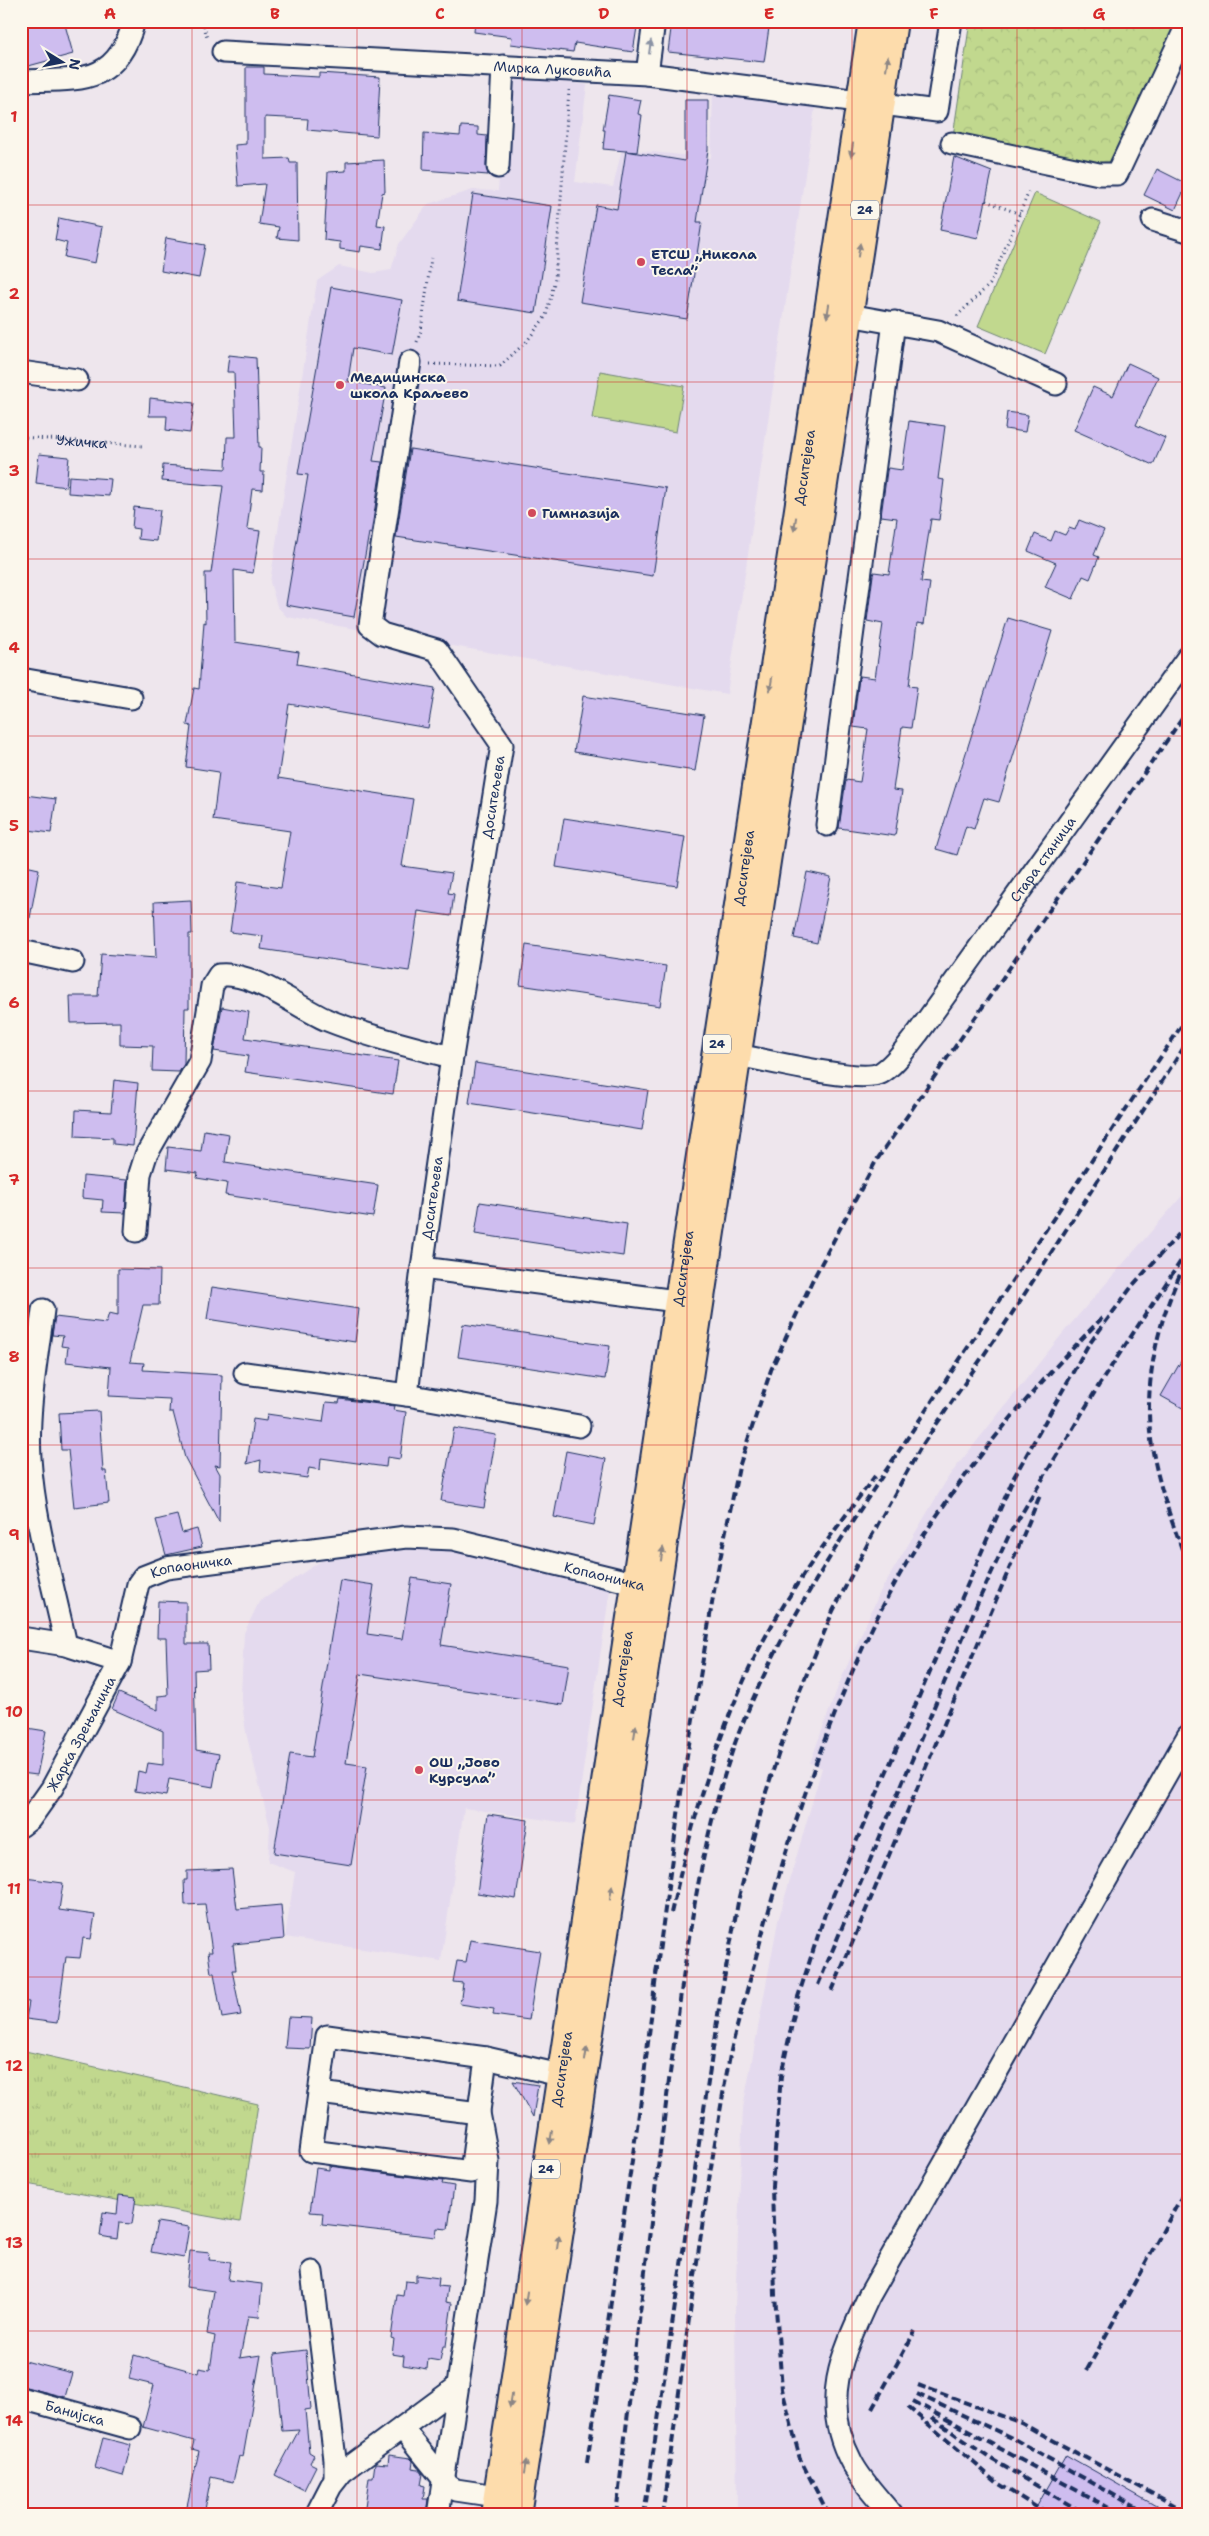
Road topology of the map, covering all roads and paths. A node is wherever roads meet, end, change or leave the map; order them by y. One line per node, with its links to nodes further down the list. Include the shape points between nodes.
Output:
1 (134, 21): 11 (street, via 117,60 90,78)
2 (654, 21): 10 (street, one-way to 2)
3 (872, 21): 12 (main road, Доситејева / 24)
4 (894, 21): 12 (main road, Доситејева / 24, one-way to 4)
5 (951, 21): 12 (street, Мирка Луковића, via 937,111)
6 (1188, 23): 13 (street, via 1117,174 1099,174)
7 (223, 52): 8 (street, Мирка Луковића)
8 (503, 66): 9 (street, Мирка Луковића); 14 (street)
9 (570, 70): 10 (street, Мирка Луковића); 24 (path, via 555,280 546,316 527,341 500,366)
10 (647, 74): 12 (street, Мирка Луковића)
11 (21, 81)
12 (870, 103): 21 (main road, Доситејева / 24, one-way to 12); 40 (main road, Доситејева / 24, one-way to 40)
13 (952, 143)
14 (498, 167)
15 (1030, 188): 17 (path)
16 (986, 201): 17 (path)
17 (1020, 214): 23 (path, via 990,284 950,323)
18 (1153, 220): 19 (street)
19 (1188, 232)
20 (431, 258): 24 (path, via 420,331)
21 (849, 315): 22 (street); 36 (main road, Доситејева / 24)
22 (894, 322): 23 (street); 33 (street)
23 (934, 330): 27 (street)
24 (410, 362): 37 (street, Доситељева, via 370,625 382,634 437,650 502,745)
25 (21, 372): 26 (street)
26 (77, 380)
27 (1056, 384)
28 (21, 437): 29 (path, Ужичка)
29 (143, 446)
30 (1188, 657): 36 (street, Стара станица, via 896,1060 881,1073 858,1076)
31 (21, 679): 32 (street)
32 (132, 698)
33 (827, 824)
34 (21, 951): 35 (street)
35 (73, 962)
36 (738, 1055): 40 (main road, Доситејева / 24)
37 (452, 1057): 38 (street, via 401,1045 326,1019 242,976 219,975 212,986 200,1061 143,1164); 39 (street, Доситељева)
38 (136, 1231)
39 (422, 1268): 40 (street); 43 (street, Доситељева)
40 (689, 1303): 45 (main road, Доситејева / 24)
41 (43, 1310): 47 (street, via 32,1402 30,1457 36,1504)
42 (245, 1373): 43 (street)
43 (407, 1395): 44 (street)
44 (579, 1426)
45 (646, 1587): 48 (street, Копаоничка, via 453,1539 406,1537 331,1544 166,1568 149,1574 138,1584); 53 (main road, Доситејева / 24); 67 (main road, Доситејева / 24, one-way to 45)
46 (21, 1638): 47 (street)
47 (66, 1645): 48 (street)
48 (120, 1662): 50 (street, Жарка Зрењанина, via 52,1788 30,1819)
49 (1188, 1736): 68 (street, via 869,2296 851,2336 836,2382 836,2426 852,2464)
50 (21, 1826)
51 (486, 2058): 52 (street); 54 (street); 55 (street, via 327,2036)
52 (519, 2064): 53 (street); 54 (street, via 494,2076)
53 (560, 2075): 64 (main road, Доситејева / 24, one-way to 64)
54 (482, 2091): 56 (street)
55 (319, 2093): 56 (street); 56 (street, via 311,2151 471,2172)
56 (479, 2113): 58 (street, via 488,2161 486,2202)
57 (312, 2272): 62 (street)
58 (457, 2387): 61 (street); 63 (street)
59 (21, 2398): 60 (street, Банијска)
60 (130, 2428)
61 (402, 2428): 62 (street); 63 (street)
62 (335, 2478): 65 (street)
63 (443, 2481): 64 (street, via 456,2490); 66 (street)
64 (495, 2505)
65 (316, 2515)
66 (438, 2515)
67 (517, 2515)
68 (892, 2515)

